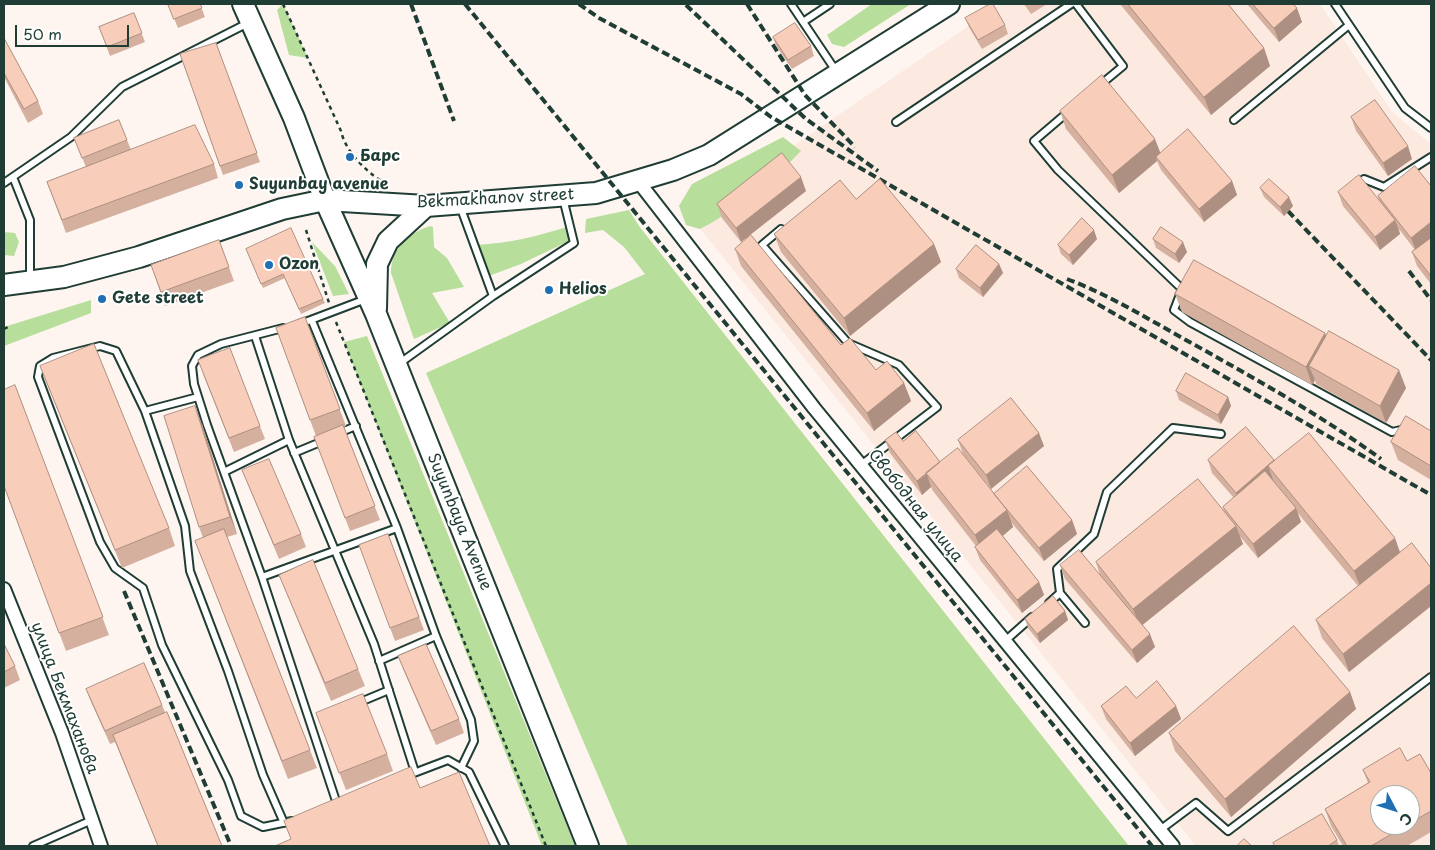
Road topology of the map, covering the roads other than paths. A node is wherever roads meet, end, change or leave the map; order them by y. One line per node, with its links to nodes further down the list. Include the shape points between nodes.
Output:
1 (791, 4): 8 (lane)
2 (830, 4): 8 (lane)
3 (949, 4): 10 (main road, Bekmakhanov street)
4 (1071, 4): 14 (lane)
5 (1076, 4): 11 (lane, via 1124,66)
6 (1335, 4): 9 (lane)
7 (247, 13): 17 (lane, via 122,87 71,137); 22 (main road, via 294,118)
8 (803, 22): 10 (lane)
9 (1349, 24): 13 (lane); 15 (lane, via 1405,108)
10 (838, 74): 18 (main road, Bekmakhanov street, via 709,155)
11 (1094, 91)
12 (1071, 109): 36 (lane, via 1034,141 1058,170 1182,289 1174,310 1190,322 1392,432)
13 (1234, 120)
14 (896, 122)
15 (1431, 128)
16 (1431, 157): 20 (lane, via 1384,187 1364,179)
17 (13, 177): 19 (lane); 26 (lane, via 30,220)
18 (638, 181): 21 (main road, Bekmakhanov street, via 596,193); 40 (street, Свободная улица)
19 (4, 184)
20 (1350, 188)
21 (563, 197): 23 (main road, Bekmakhanov street); 28 (lane, via 574,243)
22 (325, 200): 24 (main road, Bekmakhanov street); 26 (main road, Bekmakhanov street, via 282,209 139,256); 29 (main road, Suyunbaya Avenue)
23 (460, 205): 24 (main road, Bekmakhanov street); 28 (lane)
24 (426, 206): 29 (main road, via 388,241 377,264)
25 (791, 221): 40 (lane, via 762,244 848,343 899,365 937,407)
26 (30, 284): 27 (main road, Bekmakhanov street)
27 (4, 285)
28 (494, 296): 32 (lane)
29 (373, 306): 30 (lane, via 332,313); 32 (main road, Suyunbaya Avenue)
30 (312, 321): 31 (lane); 35 (lane)
31 (255, 336): 33 (lane, via 221,344 198,355 192,366); 38 (lane)
32 (397, 365): 69 (main road, Suyunbaya Avenue)
33 (198, 397): 34 (lane); 41 (lane)
34 (145, 411): 64 (lane, via 185,526 190,571 263,775); 64 (lane, via 116,350 100,346 53,358 40,366 38,377 41,386 100,542 115,568 143,588 162,645 228,780 241,816 263,827)
35 (356, 426): 39 (lane); 42 (lane)
36 (1411, 427)
37 (1221, 434): 45 (lane, via 1173,428 1107,492 1094,534 1057,569)
38 (289, 440): 39 (lane); 41 (lane)
39 (294, 453): 43 (lane)
40 (861, 465): 49 (street, Свободная улица)
41 (224, 472): 44 (lane)
42 (397, 528): 43 (lane); 48 (lane)
43 (335, 550): 44 (lane); 50 (lane)
44 (262, 577): 55 (lane)
45 (1060, 593): 47 (lane); 49 (lane)
46 (5, 597): 63 (street, улица Бекмаханова, via 62,733)
47 (1085, 623)
48 (436, 636): 50 (lane); 56 (lane, via 471,720 474,741)
49 (1005, 641): 65 (street, Свободная улица)
50 (380, 661): 52 (lane)
51 (1431, 677): 65 (lane, via 1228,831 1196,802)
52 (389, 690): 53 (lane); 57 (lane)
53 (353, 705)
54 (318, 719): 55 (lane)
55 (309, 723): 60 (lane)
56 (461, 768): 57 (lane, via 448,760); 68 (lane, via 469,772)
57 (415, 772): 58 (lane)
58 (398, 780)
59 (346, 804): 60 (lane)
60 (338, 807): 61 (lane)
61 (329, 810)
62 (302, 818): 64 (lane)
63 (92, 820): 66 (lane); 67 (street, улица Бекмаханова)
64 (284, 823)
65 (1160, 830): 70 (street, Свободная улица)
66 (33, 846)
67 (101, 846)
68 (505, 846)
69 (588, 846)
70 (1173, 846)

